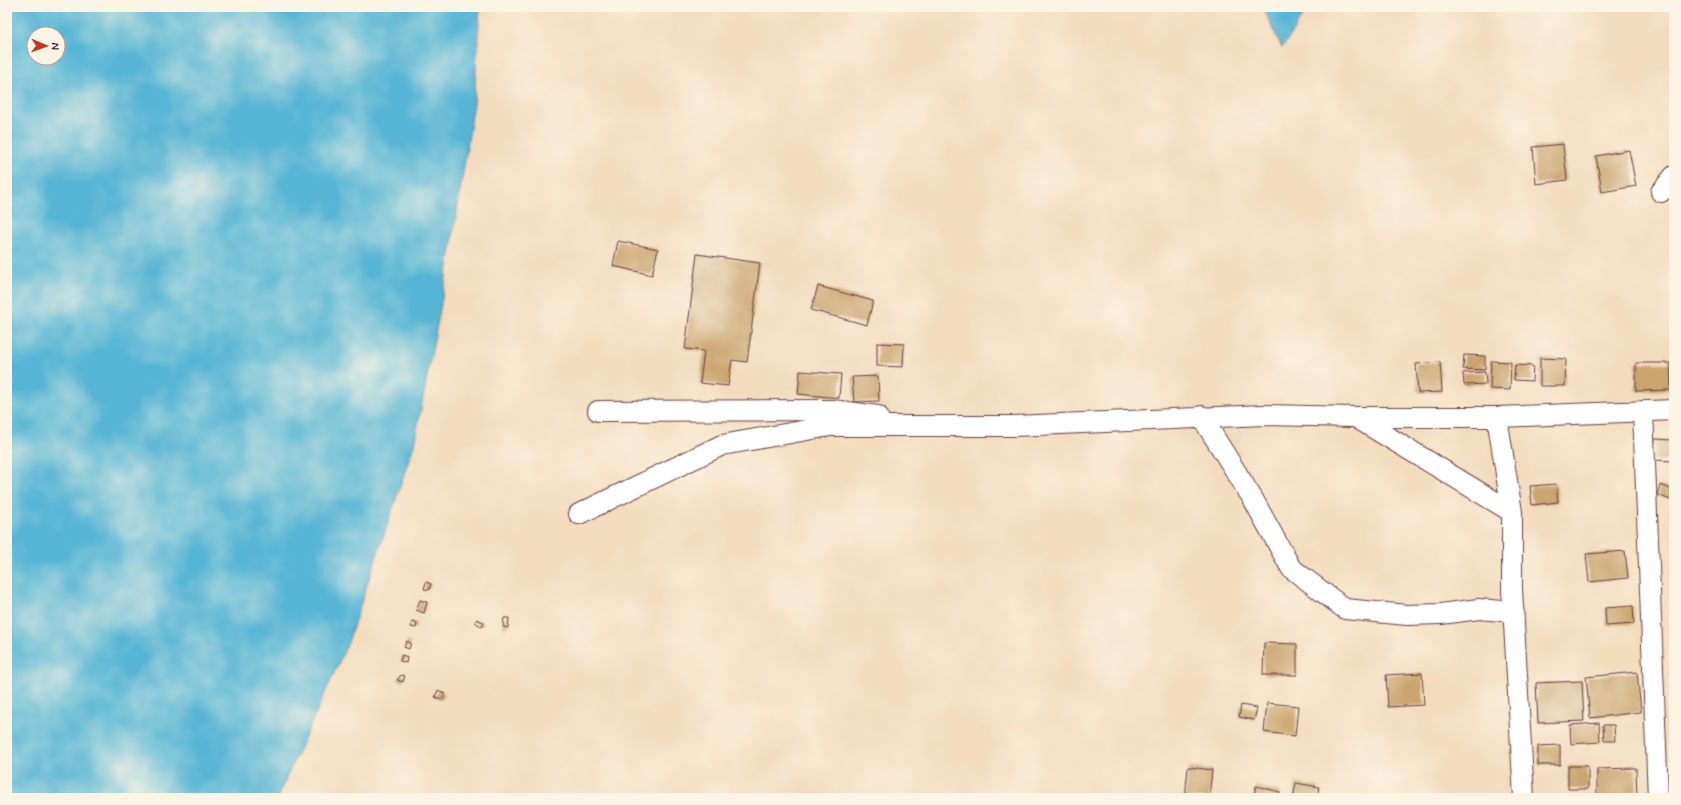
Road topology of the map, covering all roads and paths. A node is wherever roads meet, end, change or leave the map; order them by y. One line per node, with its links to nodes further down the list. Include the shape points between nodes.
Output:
1 (1674, 176): 2 (street)
2 (1661, 192)
3 (1674, 410): 5 (street)
4 (598, 411): 9 (street, via 832,410)
5 (1643, 411): 8 (street); 14 (street)
6 (1201, 416): 7 (street); 9 (street, via 1014,426); 12 (street, via 1253,499 1291,568 1345,609 1407,615 1479,609)
7 (1354, 417): 8 (street); 10 (street)
8 (1497, 417): 10 (street)
9 (953, 426): 11 (street, via 830,426 722,445)
10 (1512, 512): 12 (street)
11 (579, 514)
12 (1514, 612): 13 (street)
13 (1524, 798)
14 (1658, 798)

